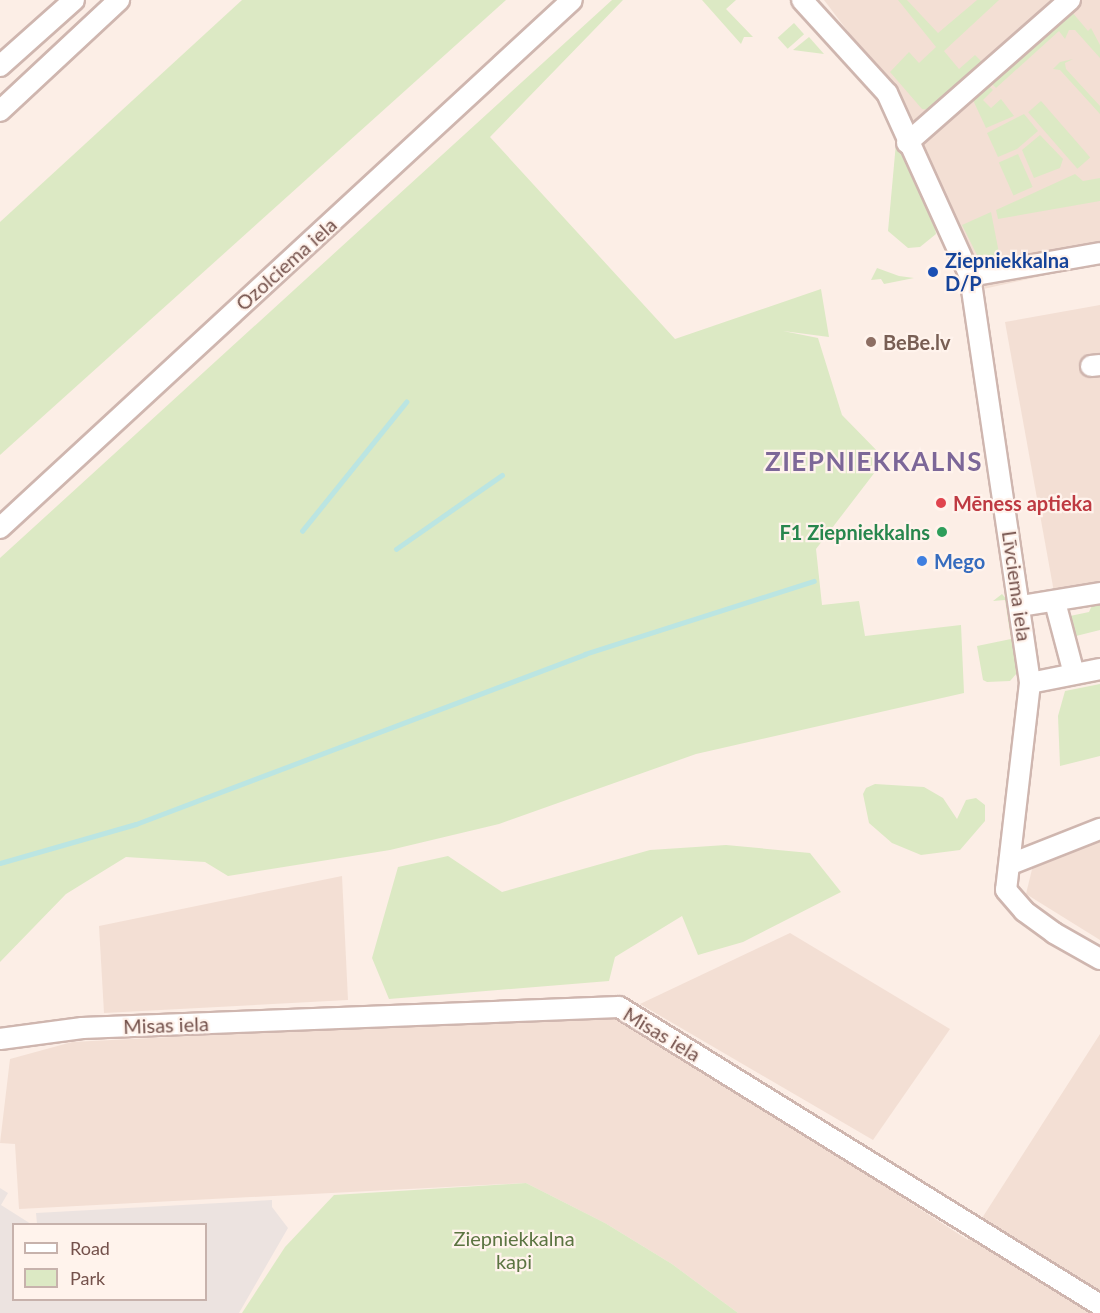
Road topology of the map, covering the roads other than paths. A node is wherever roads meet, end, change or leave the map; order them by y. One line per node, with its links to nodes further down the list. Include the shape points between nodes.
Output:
1 (74, 0): 6 (street)
2 (119, 0): 7 (street)
3 (572, 0): 11 (street, Ozolciema iela)
4 (802, 0): 8 (street, Līvciema iela, via 887,93)
5 (1070, 0): 8 (street)
6 (0, 66)
7 (0, 111)
8 (908, 144): 10 (street, Līvciema iela)
9 (1100, 252): 10 (street)
10 (970, 276): 14 (street, Līvciema iela)
11 (0, 528)
12 (1100, 593): 13 (street)
13 (1055, 602): 14 (street); 16 (street)
14 (1020, 606): 17 (street, Līvciema iela)
15 (1100, 669): 16 (street)
16 (1074, 674): 17 (street)
17 (1030, 683): 19 (street, Līvciema iela)
18 (1100, 829): 19 (street)
19 (1011, 864): 20 (street, Līvciema iela, via 1006,890 1024,911)
20 (1100, 960)
21 (0, 1040): 22 (street, Misas iela, via 82,1028 619,1007 637,1014)
22 (1100, 1305)

